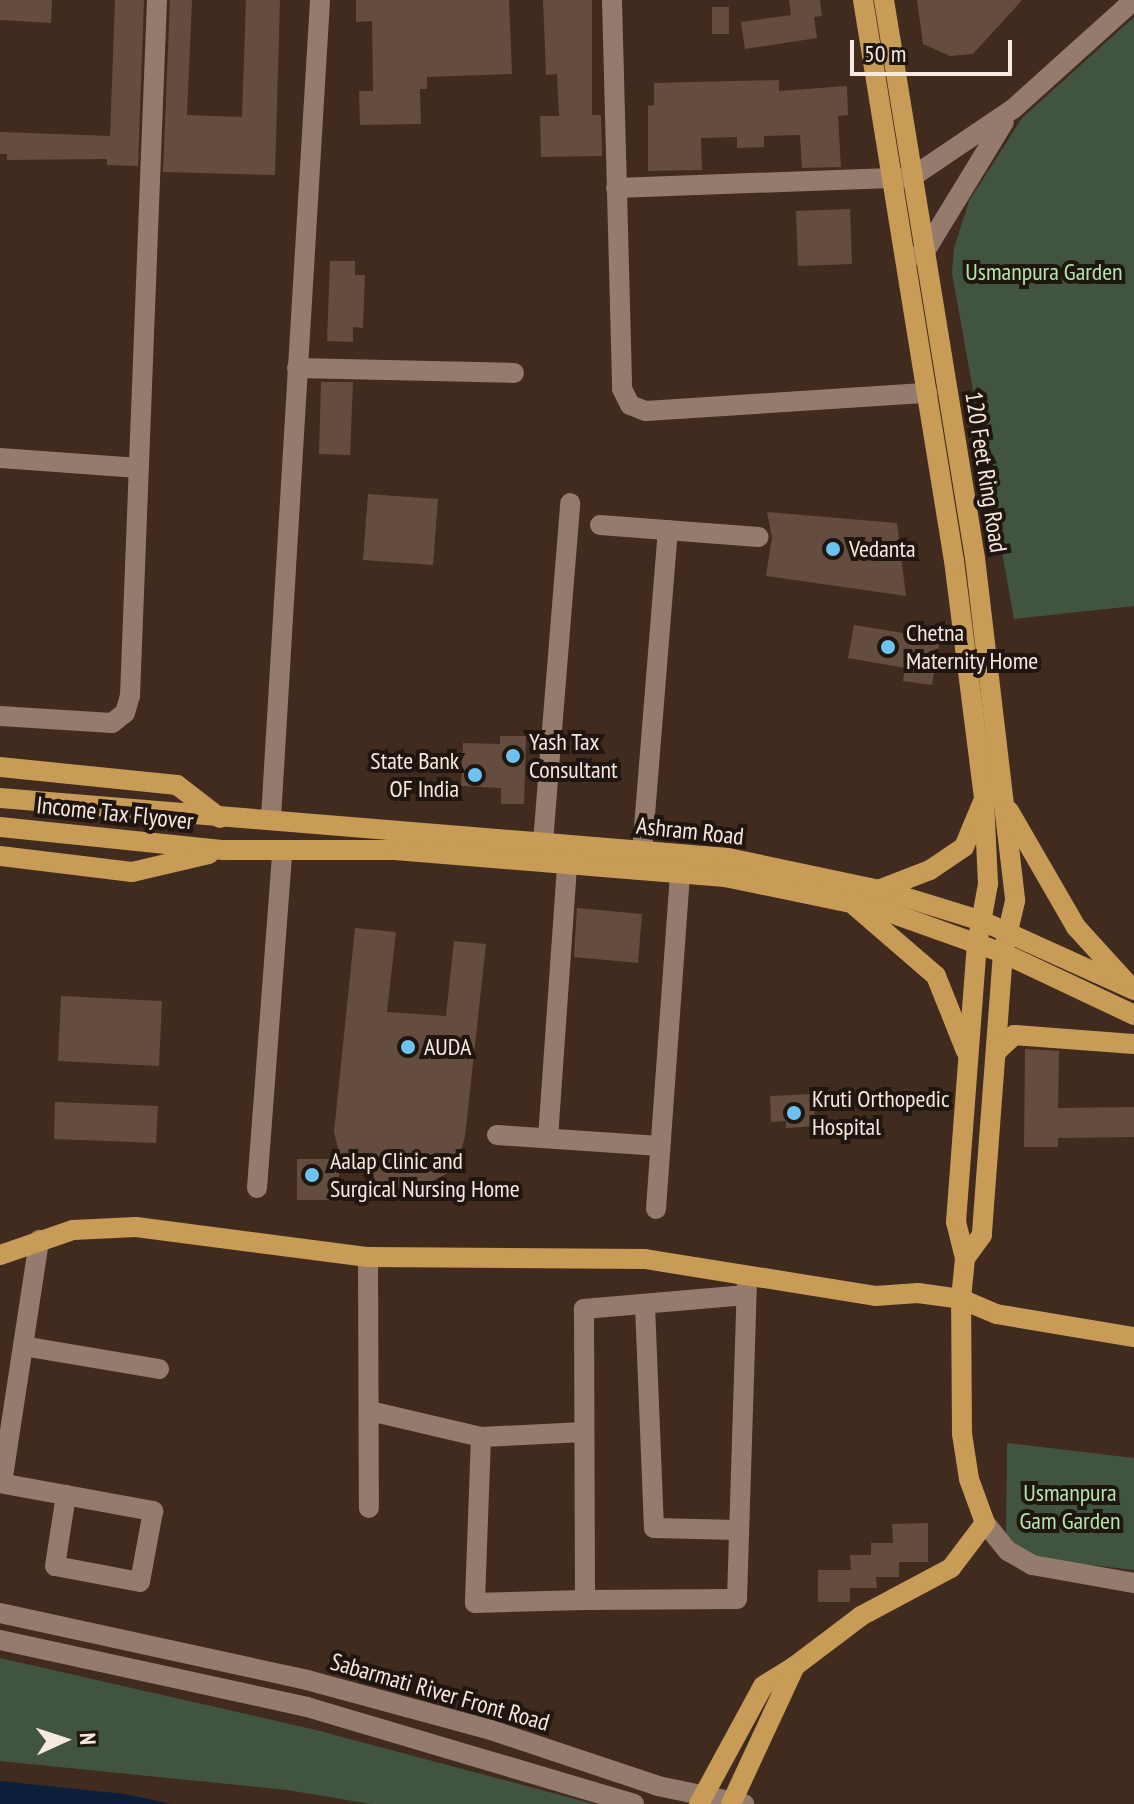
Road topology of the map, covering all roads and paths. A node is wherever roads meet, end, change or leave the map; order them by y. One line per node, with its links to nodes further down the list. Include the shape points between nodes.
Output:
1 (157, 0): 15 (street)
2 (320, 0): 11 (street)
3 (612, 0): 9 (street)
4 (863, 0): 8 (main road, 120 Feet Ring Road)
5 (884, 0): 8 (main road, 120 Feet Ring Road)
6 (1134, 0): 7 (street)
7 (1013, 109): 8 (street); 10 (street)
8 (902, 179): 9 (street); 10 (main road, 120 Feet Ring Road)
9 (616, 188): 13 (street, via 622,389 630,405 646,411)
10 (914, 256): 13 (main road, 120 Feet Ring Road); 23 (main road, 120 Feet Ring Road, via 975,558)
11 (297, 368): 12 (street); 25 (street)
12 (514, 373)
13 (927, 393): 23 (main road, 120 Feet Ring Road)
14 (0, 458): 15 (street)
15 (139, 468): 20 (street, via 125,713 112,723 91,724)
16 (570, 503): 27 (street)
17 (600, 525): 18 (street)
18 (668, 530): 19 (street); 29 (street)
19 (759, 537)
20 (0, 716)
21 (0, 767): 24 (main road, via 177,785)
22 (0, 798): 24 (main road, Income Tax Flyover)
23 (994, 800): 34 (main road, via 964,847 930,870); 36 (main road, 120 Feet Ring Road); 37 (main road, 120 Feet Ring Road, via 1015,901); 40 (main road, via 1076,927)
24 (220, 818): 25 (main road, Ashram Road)
25 (271, 818): 27 (main road, Ashram Road)
26 (0, 827): 28 (main road, Income Tax Flyover)
27 (543, 842): 29 (main road, Ashram Road)
28 (224, 850): 30 (main road, Ashram Road); 31 (main road, via 132,872)
29 (642, 852): 34 (main road, Ashram Road, via 728,858)
30 (282, 854): 32 (main road, Ashram Road, via 395,850); 48 (street)
31 (0, 856)
32 (567, 864): 33 (main road, Ashram Road); 46 (street)
33 (680, 874): 35 (main road, Ashram Road, via 725,877); 47 (street)
34 (878, 890): 36 (main road, Ashram Road)
35 (851, 902): 38 (main road, Ashram Road); 44 (main road, via 936,976)
36 (982, 921): 37 (main road, Ashram Road); 38 (main road, 120 Feet Ring Road)
37 (1011, 933): 39 (main road, 120 Feet Ring Road); 40 (main road, Ashram Road)
38 (977, 944): 39 (main road, Ashram Road); 44 (main road, 120 Feet Ring Road)
39 (1003, 953): 41 (main road, Ashram Road); 43 (main road, 120 Feet Ring Road)
40 (1134, 990)
41 (1134, 1015)
42 (1134, 1044): 43 (main road, via 1014,1035)
43 (996, 1052): 53 (main road, 120 Feet Ring Road, via 982,1235)
44 (969, 1059): 53 (main road, 120 Feet Ring Road, via 956,1222)
45 (497, 1135): 46 (street)
46 (548, 1138): 47 (street)
47 (660, 1146): 49 (street)
48 (257, 1188)
49 (656, 1209)
50 (39, 1240): 51 (main road); 52 (main road, via 73,1230 136,1227); 58 (street)
51 (0, 1255)
52 (368, 1257): 54 (main road, via 645,1259); 60 (street)
53 (965, 1258): 55 (main road)
54 (746, 1286): 55 (main road); 56 (street); 67 (street)
55 (961, 1299): 57 (main road, via 996,1314); 66 (main road, via 962,1434 969,1479)
56 (645, 1305): 61 (street, via 584,1309); 67 (street, via 654,1528)
57 (1134, 1337)
58 (23, 1346): 59 (street); 63 (street)
59 (159, 1369)
60 (370, 1411): 62 (street); 65 (street)
61 (584, 1432): 62 (street); 69 (street)
62 (481, 1437): 69 (street, via 475,1603)
63 (1, 1483): 64 (street)
64 (66, 1495): 64 (street, via 153,1511 140,1582 55,1566)
65 (369, 1508)
66 (985, 1523): 68 (street, via 1008,1551 1032,1565); 72 (main road, via 951,1568 861,1616)
67 (738, 1530): 69 (street, via 737,1599)
68 (1134, 1583)
69 (585, 1600)
70 (0, 1613): 73 (street, Sabarmati River Front Road, via 307,1680)
71 (0, 1640): 75 (street, via 307,1707)
72 (795, 1666): 73 (main road, via 763,1686); 74 (main road)
73 (700, 1800): 74 (street, Sabarmati River Front Road)
74 (736, 1802)
75 (634, 1804)

